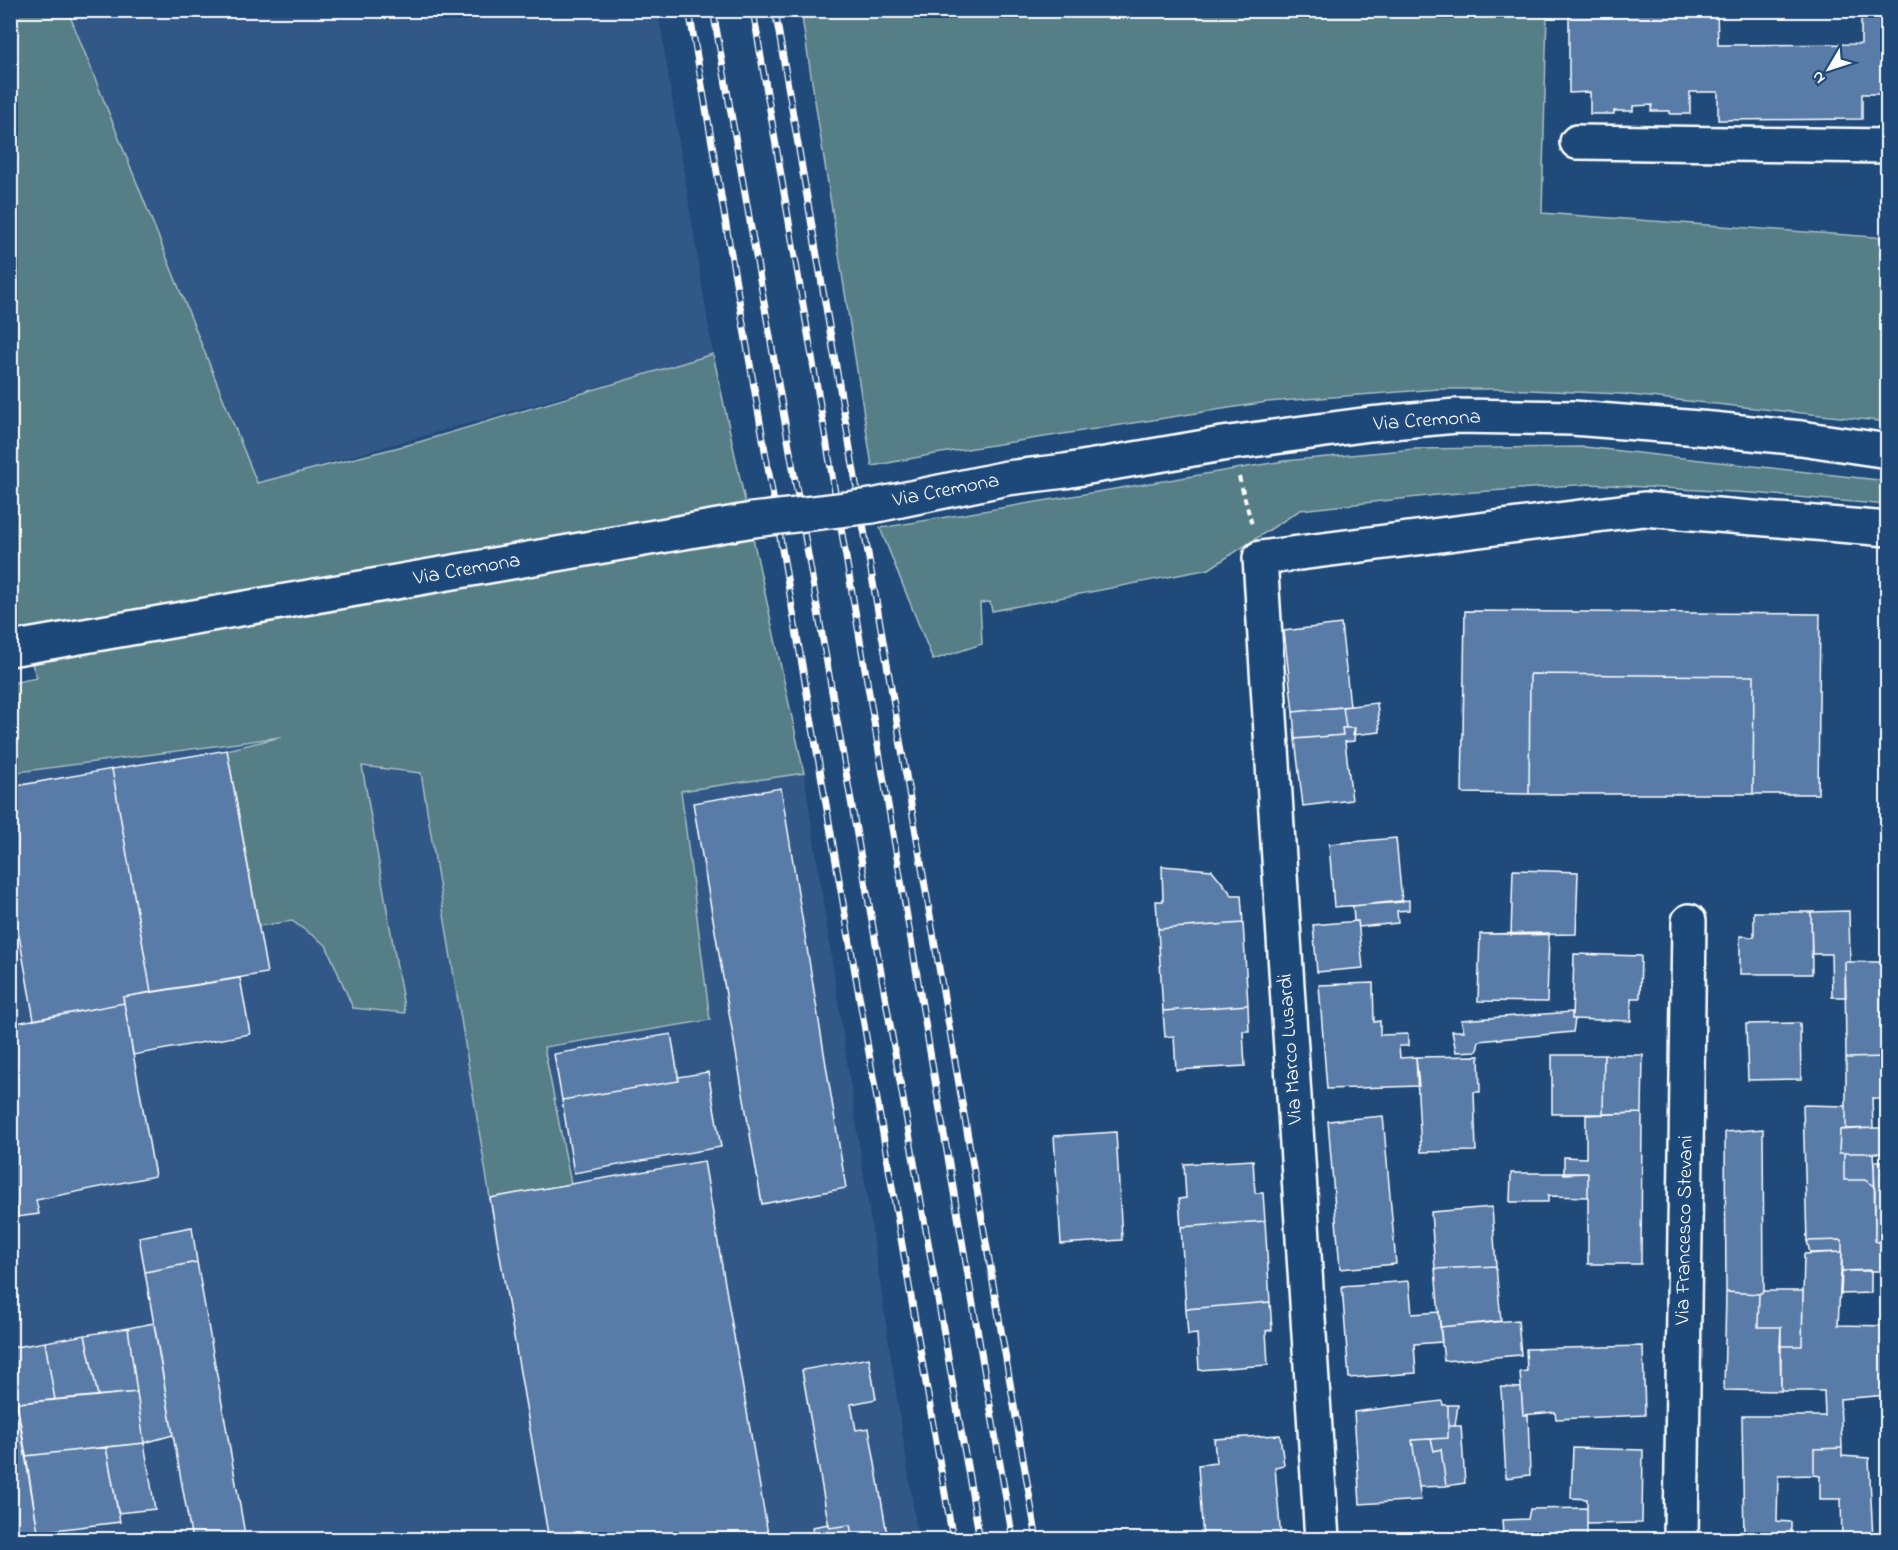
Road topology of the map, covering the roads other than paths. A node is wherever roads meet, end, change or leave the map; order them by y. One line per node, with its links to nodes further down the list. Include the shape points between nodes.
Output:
1 (1577, 142): 2 (street)
2 (1887, 146)
3 (1887, 451): 5 (street, Via Cremona, bridge, via 1800,438 1573,418 1456,416 1359,425 1007,478 872,506 753,520)
4 (1887, 529): 7 (street, Via Marco Lusardi, via 1644,509 1260,558)
5 (10, 649)
6 (1689, 921): 8 (street, Via Francesco Stevani)
7 (1322, 1539)
8 (1681, 1539)

